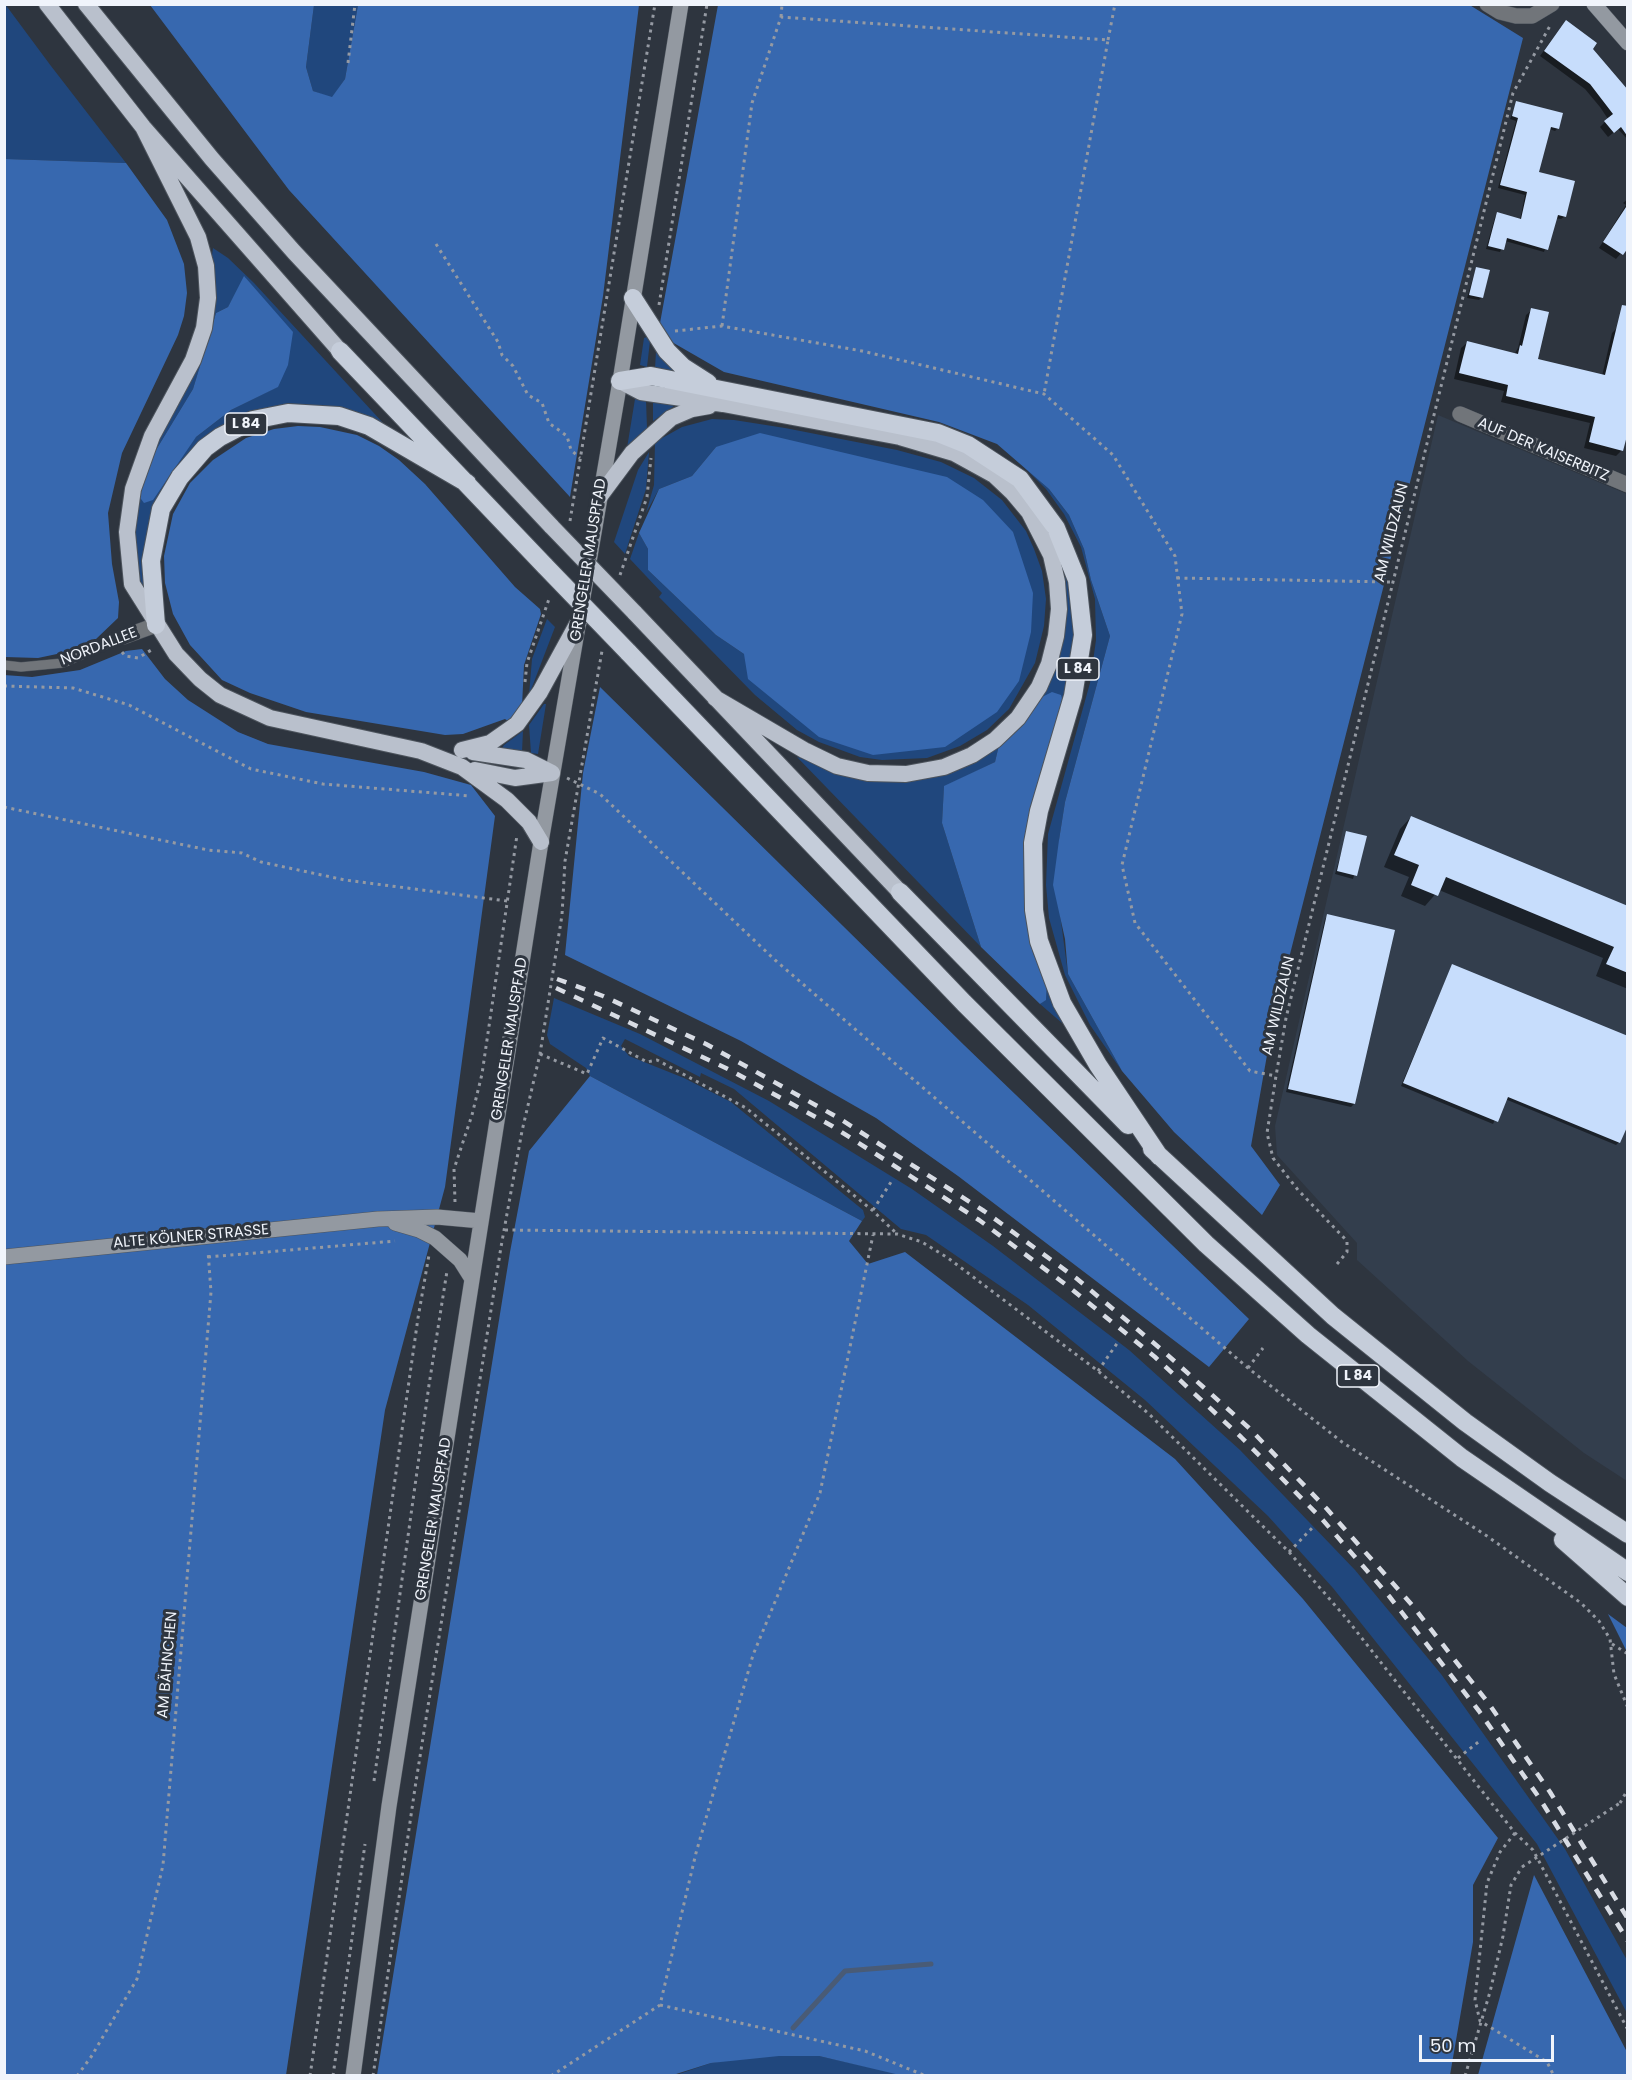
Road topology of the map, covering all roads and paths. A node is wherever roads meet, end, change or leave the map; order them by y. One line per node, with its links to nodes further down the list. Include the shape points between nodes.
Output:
1 (47, 4): 16 (highway, L 84)
2 (86, 4): 31 (highway, L 84, via 294,252)
3 (355, 4): 15 (path)
4 (655, 4): 27 (path)
5 (681, 4): 18 (main road, GRENGELER MAUSPFAD)
6 (707, 4): 20 (path)
7 (782, 4): 12 (path)
8 (1115, 4): 13 (path)
9 (1487, 4): 11 (street, via 1516,16)
10 (1594, 4): 14 (main road)
11 (1552, 12): 33 (path, AM WILDZAUN, via 1514,93)
12 (781, 17): 13 (path); 19 (path, via 752,103)
13 (1108, 40): 23 (path)
14 (1628, 43)
15 (348, 63)
16 (143, 127): 21 (highway, L 84); 37 (highway, L 84, via 198,237 206,266 207,298 204,328 193,360 145,453 130,501 127,532 132,584)
17 (436, 244): 27 (path, via 528,395 542,403 549,423 567,436 571,450)
18 (633, 298): 20 (highway, L 84); 22 (main road, GRENGELER MAUSPFAD)
19 (722, 326)
20 (654, 333): 24 (highway, L 84, via 667,351)
21 (340, 351): 28 (highway, L 84)
22 (620, 381): 24 (highway, L 84, via 651,376); 30 (main road, GRENGELER MAUSPFAD)
23 (1044, 394)
24 (720, 396): 26 (highway, L 84, via 671,417); 42 (highway, L 84, via 900,437 975,463 1013,493 1041,532 1051,555 1059,609 1049,664 1029,704 995,740 944,767 906,774 868,773 837,766); 56 (highway, L 84, via 938,433 968,445 1020,479 1056,528 1077,580 1083,635 1073,696 1033,843 1034,910 1039,940 1062,1003)
25 (1460, 414): 29 (street, AUF DER KAISERBITZ)
26 (650, 435): 30 (highway, L 84); 34 (path, via 652,468 647,497)
27 (580, 458): 31 (path)
28 (467, 483): 37 (highway, L 84, via 369,426 339,416 288,413 253,420 205,448 180,477 161,509 151,561); 77 (highway, L 84, bridge, via 964,1003 1206,1244 1308,1335)
29 (1628, 485)
30 (600, 496): 36 (main road, GRENGELER MAUSPFAD)
31 (560, 527): 42 (highway, L 84, bridge)
32 (1177, 578): 33 (path)
33 (1392, 582): 70 (path, AM WILDZAUN, via 1286,1018 1267,1133 1273,1158 1347,1241 1347,1252)
34 (615, 586)
35 (551, 591): 43 (path, via 527,663)
36 (580, 617): 43 (highway, L 84); 47 (main road, GRENGELER MAUSPFAD)
37 (156, 625): 38 (street, NORDALLEE); 45 (highway, L 84, via 186,665 231,702 285,722)
38 (123, 637): 40 (lane, NORDALLEE, via 63,663)
39 (602, 650): 48 (path)
40 (4, 665)
41 (4, 686): 49 (path, via 73,688 129,705 251,769 323,784)
42 (715, 698): 53 (highway, L 84)
43 (525, 714): 44 (highway, L 84, via 500,738)
44 (462, 750): 45 (highway, L 84); 47 (highway, L 84, via 526,760)
45 (421, 751): 46 (highway, L 84)
46 (462, 767): 47 (highway, L 84, via 514,778); 51 (highway, L 84, via 497,790)
47 (552, 773): 48 (path); 52 (main road, GRENGELER MAUSPFAD)
48 (578, 782): 55 (path); 75 (path, via 600,794 775,960)
49 (473, 797)
50 (4, 807): 54 (path, via 208,850 242,853 261,862 345,880)
51 (520, 812): 52 (highway, L 84); 54 (path)
52 (541, 842): 61 (main road, GRENGELER MAUSPFAD)
53 (900, 891): 56 (highway, L 84)
54 (507, 901): 59 (path, via 482,1074 454,1168)
55 (540, 1054): 58 (path, via 587,1074 603,1038 647,1062 657,1060 746,1108); 62 (path)
56 (1159, 1156): 79 (highway, L 84, via 1333,1316 1432,1396 1550,1483)
57 (893, 1179): 58 (path)
58 (872, 1210): 64 (path)
59 (456, 1218): 60 (main road, ALTE KÖLNER STRASSE); 61 (main road, ALTE KÖLNER STRASSE)
60 (378, 1219): 65 (main road, ALTE KÖLNER STRASSE); 72 (main road, ALTE KÖLNER STRASSE, via 435,1238 460,1260)
61 (481, 1221): 72 (main road, GRENGELER MAUSPFAD)
62 (505, 1230): 63 (path); 99 (path)
63 (874, 1234): 64 (path); 92 (path, via 820,1493 753,1655 696,1852)
64 (897, 1234): 76 (path, via 922,1242 948,1258)
65 (206, 1237): 67 (main road, ALTE KÖLNER STRASSE); 68 (path, AM BÄHNCHEN)
66 (400, 1241): 68 (path)
67 (4, 1257)
68 (208, 1257): 95 (path, AM BÄHNCHEN, via 211,1292 163,1865 136,1979)
69 (439, 1259): 96 (path, via 430,1252 418,1318)
70 (1337, 1264)
71 (448, 1266): 89 (path)
72 (472, 1279): 98 (main road, GRENGELER MAUSPFAD, via 391,1795)
73 (1118, 1342): 76 (path)
74 (1263, 1348): 75 (path)
75 (1248, 1368): 83 (path, via 1342,1442 1487,1536 1581,1603 1599,1621)
76 (1098, 1371): 80 (path, via 1198,1460)
77 (1517, 1498): 81 (highway, L 84); 82 (highway)
78 (1314, 1526): 80 (path)
79 (1628, 1534)
80 (1289, 1552): 87 (path)
81 (1628, 1572)
82 (1628, 1597)
83 (1612, 1644): 84 (path); 85 (path, via 1614,1674)
84 (1628, 1654)
85 (1628, 1708)
86 (1481, 1740): 87 (path)
87 (1458, 1758): 90 (path)
88 (1628, 1789): 93 (path, bridge, via 1620,1803 1522,1867 1511,1885 1503,1936)
89 (373, 1790)
90 (1515, 1833): 93 (path, via 1494,1863 1485,1891 1484,1936 1475,2000); 94 (path, via 1533,1850 1545,1870)
91 (367, 1835): 97 (path)
92 (660, 2005): 100 (path); 101 (path, via 865,2051)
93 (1480, 2021): 102 (path); 103 (path, via 1547,2062)
94 (1628, 2030)
95 (77, 2076)
96 (310, 2076)
97 (333, 2076)
98 (353, 2076)
99 (373, 2076)
100 (551, 2076)
101 (926, 2076)
102 (1465, 2076)
103 (1554, 2076)

